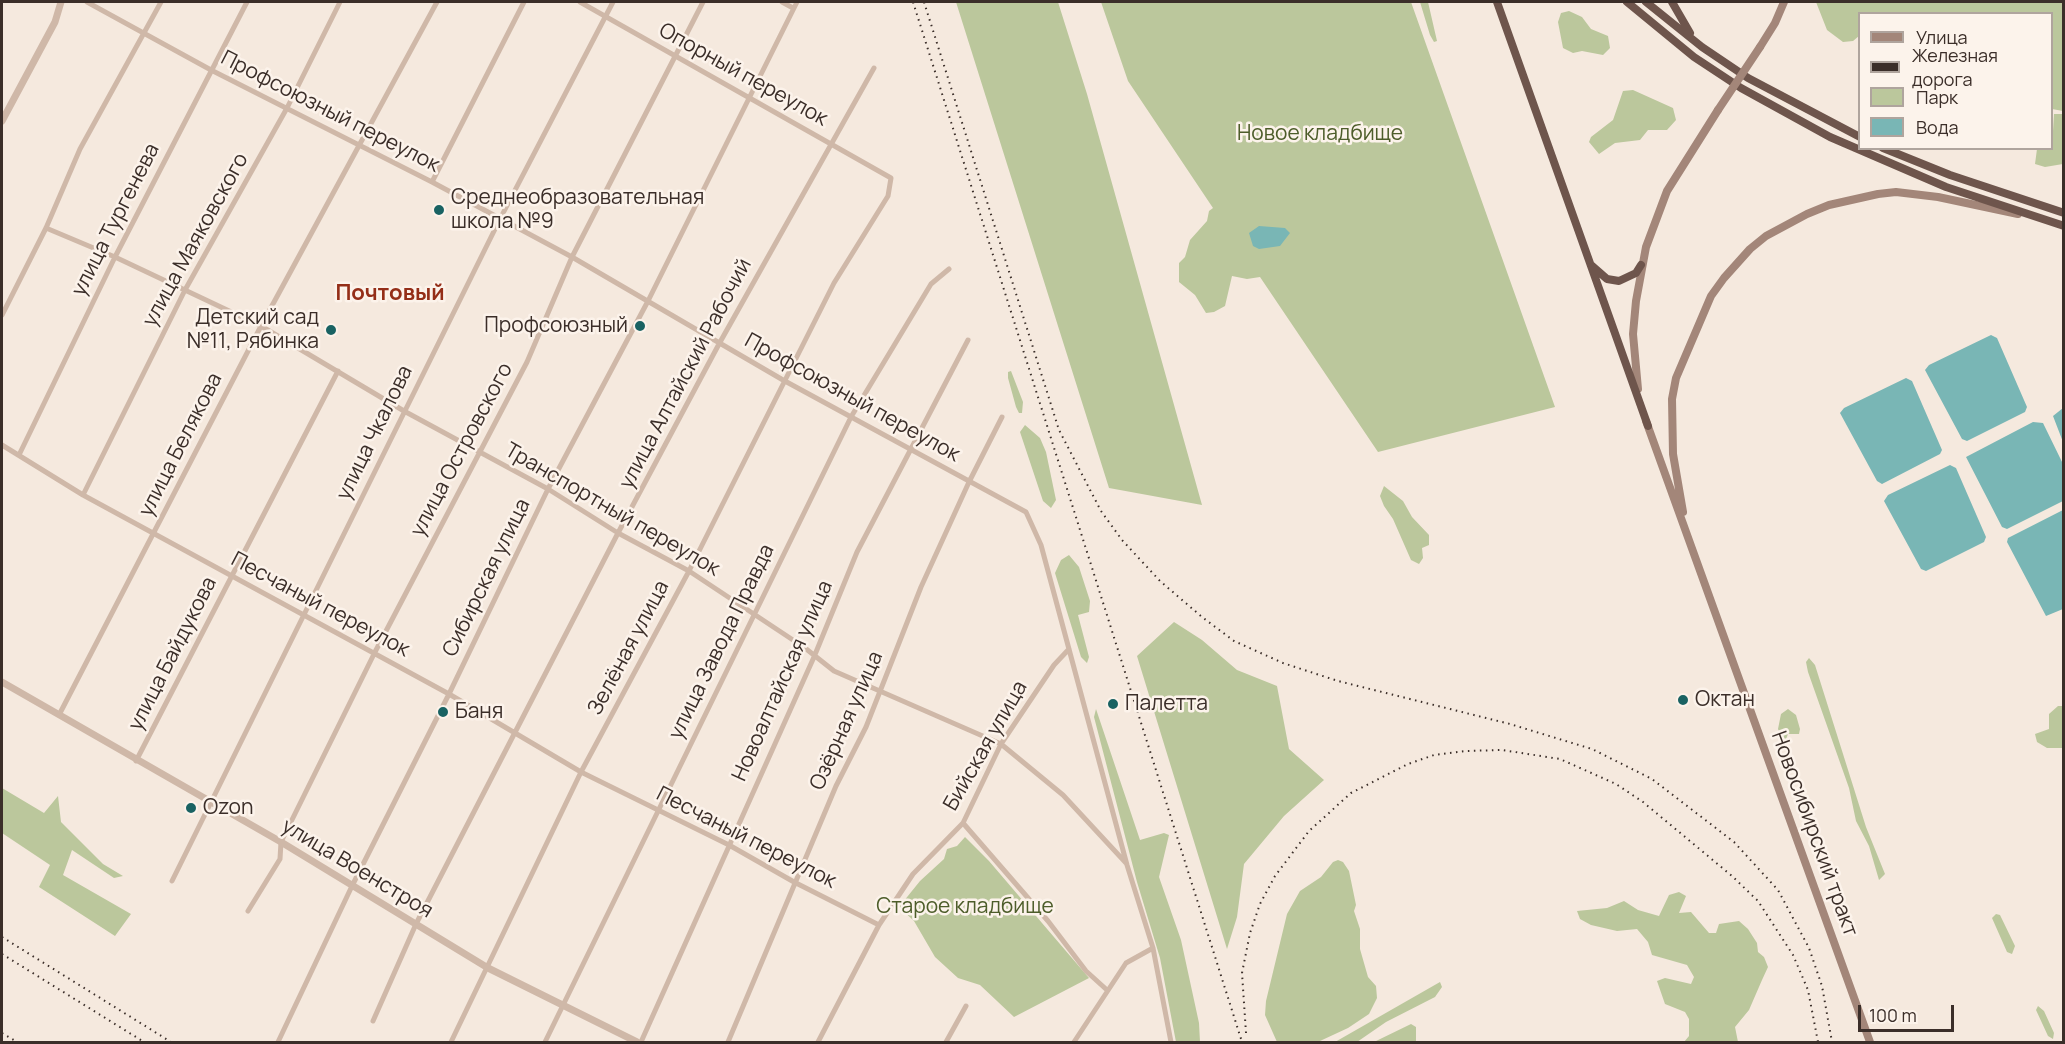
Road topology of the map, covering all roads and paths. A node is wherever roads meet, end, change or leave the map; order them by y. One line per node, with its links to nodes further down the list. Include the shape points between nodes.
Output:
1 (61, 2): 27 (street, via 55,22)
2 (87, 2): 20 (street, Профсоюзный переулок)
3 (161, 2): 20 (street)
4 (246, 2): 24 (street, улица Тургенева)
5 (340, 2): 26 (street, улица Маяковского)
6 (437, 2): 30 (street, улица Белякова)
7 (524, 2): 33 (street)
8 (580, 2): 19 (street, Опорный переулок)
9 (613, 2): 19 (street, улица Чкалова)
10 (703, 2): 22 (street, улица Островского)
11 (782, 2): 18 (street)
12 (797, 2): 18 (street, Сибирская улица)
13 (1497, 2): 41 (highway)
14 (1627, 2): 35 (highway, via 1694,57 1794,118 1880,161)
15 (1646, 2): 21 (highway)
16 (1672, 2): 21 (highway, via 1685,27)
17 (1784, 2): 42 (main road, bridge, via 1760,47 1667,191)
18 (793, 8): 25 (street, Сибирская улица)
19 (605, 16): 22 (street, Опорный переулок); 36 (street, улица Чкалова)
20 (144, 33): 24 (street, Профсоюзный переулок); 38 (street, via 80,149)
21 (1702, 47): 28 (highway, via 1756,83)
22 (674, 57): 25 (street, Опорный переулок); 40 (street, улица Островского)
23 (874, 68): 29 (street, улица Алтайский Рабочий)
24 (211, 70): 26 (street, Профсоюзный переулок); 39 (street, улица Тургенева)
25 (749, 99): 29 (street, Опорный переулок); 45 (street, Сибирская улица)
26 (287, 108): 30 (street, Профсоюзный переулок); 44 (street, улица Маяковского)
27 (2, 121)
28 (1858, 137)
29 (831, 142): 32 (street, Опорный переулок); 49 (street, улица Алтайский Рабочий)
30 (360, 145): 33 (street, Профсоюзный переулок); 47 (street, улица Белякова)
31 (1888, 150): 34 (highway, via 1950,176)
32 (891, 178): 51 (street, Зелёная улица, via 888,196 834,283)
33 (432, 182): 36 (street, Профсоюзный переулок)
34 (2064, 213)
35 (2035, 218): 37 (highway); 65 (main road, via 1938,196 1896,192 1828,205 1766,236 1750,249 1711,296 1696,325 1671,399 1672,454)
36 (500, 219): 40 (street, Профсоюзный переулок); 52 (street, улица Чкалова)
37 (2064, 226)
38 (46, 228): 39 (street, Транспортный переулок); 46 (street)
39 (115, 257): 44 (street, Транспортный переулок); 59 (street, улица Тургенева)
40 (572, 257): 45 (street, Профсоюзный переулок); 58 (street, улица Островского, via 527,362)
41 (1586, 257): 42 (highway, via 1599,274 1619,280 1636,273); 55 (highway)
42 (1641, 266): 55 (main road, via 1633,355)
43 (949, 269): 53 (street, улица Завода Правда, via 931,284)
44 (185, 290): 47 (street, Транспортный переулок); 62 (street, улица Маяковского)
45 (648, 301): 49 (street, Профсоюзный переулок); 61 (street, Сибирская улица)
46 (2, 315)
47 (261, 326): 50 (street, Транспортный переулок); 63 (street, улица Белякова)
48 (968, 340): 57 (street, Новоалтайская улица)
49 (719, 344): 51 (street, Профсоюзный переулок); 64 (street, улица Алтайский Рабочий)
50 (339, 371): 52 (street, Транспортный переулок); 67 (street, улица Байдукова)
51 (783, 380): 53 (street, Профсоюзный переулок); 66 (street, Зелёная улица)
52 (404, 411): 58 (street, Транспортный переулок); 69 (street, улица Чкалова)
53 (851, 417): 57 (street, Профсоюзный переулок); 68 (street, улица Завода Правда)
54 (1002, 417): 60 (street, Озёрная улица)
55 (1648, 426): 65 (main road)
56 (2, 446): 59 (street, Песчаный переулок)
57 (910, 449): 60 (street, Профсоюзный переулок); 72 (street, Новоалтайская улица, via 858,552)
58 (478, 452): 61 (street, Транспортный переулок); 71 (street, улица Островского)
59 (19, 455): 62 (street, Песчаный переулок)
60 (969, 482): 70 (street, Профсоюзный переулок, via 1029,517 1041,544); 74 (street, Озёрная улица, via 921,587)
61 (549, 489): 64 (street, Транспортный переулок); 75 (street, Сибирская улица)
62 (83, 495): 63 (street, Песчаный переулок)
63 (155, 533): 67 (street, Песчаный переулок); 76 (street, улица Белякова)
64 (618, 533): 66 (street, Транспортный переулок); 77 (street, улица Алтайский Рабочий)
65 (1688, 537): 108 (main road, Новосибирский тракт)
66 (689, 571): 68 (street, Транспортный переулок); 80 (street, Зелёная улица)
67 (231, 576): 69 (street, Песчаный переулок); 79 (street, улица Байдукова)
68 (754, 613): 72 (street, Транспортный переулок); 82 (street, улица Завода Правда)
69 (305, 614): 71 (street, Песчаный переулок); 81 (street, улица Чкалова)
70 (1069, 649): 78 (street, Бийская улица); 86 (street)
71 (375, 652): 75 (street, Песчаный переулок); 84 (street, улица Островского)
72 (814, 657): 74 (street, Транспортный переулок); 85 (street, Новоалтайская улица)
73 (2, 682): 76 (street, улица Военстроя)
74 (881, 693): 78 (street, Транспортный переулок); 88 (street, Озёрная улица)
75 (449, 694): 77 (street, Песчаный переулок); 89 (street, Сибирская улица)
76 (58, 715): 79 (street, улица Военстроя)
77 (515, 733): 80 (street, Песчаный переулок); 91 (street, улица Алтайский Рабочий)
78 (1001, 744): 83 (street, Бийская улица); 86 (street, Транспортный переулок, via 1063,795)
79 (136, 761): 81 (street, улица Военстроя)
80 (580, 771): 82 (street, Песчаный переулок); 94 (street, Зелёная улица)
81 (212, 804): 84 (street, улица Военстроя); 87 (street, улица Чкалова)
82 (658, 811): 85 (street, Песчаный переулок); 96 (street, улица Завода Правда)
83 (963, 823): 92 (street, Бийская улица, via 913,874); 95 (street)
84 (281, 842): 89 (street, улица Военстроя); 90 (street, улица Островского, via 280,859)
85 (729, 845): 88 (street, Песчаный переулок); 102 (street, Новоалтайская улица)
86 (1127, 865): 93 (street)
87 (172, 881)
88 (794, 882): 92 (street, Песчаный переулок); 103 (street, Озёрная улица)
89 (352, 886): 91 (street, улица Военстроя); 99 (street, Сибирская улица)
90 (248, 911)
91 (416, 924): 94 (street, улица Военстроя); 98 (street, улица Алтайский Рабочий)
92 (879, 925): 104 (street, Бийская улица)
93 (1153, 948): 95 (street, via 1126,963); 107 (street)
94 (488, 968): 96 (street, улица Военстроя); 100 (street, Зелёная улица)
95 (1107, 990): 106 (street)
96 (562, 1006): 101 (street, улица Завода Правда); 102 (street, улица Военстроя)
97 (966, 1006): 105 (street)
98 (373, 1021)
99 (279, 1042)
100 (451, 1042)
101 (545, 1042)
102 (639, 1042)
103 (728, 1042)
104 (818, 1042)
105 (946, 1042)
106 (1074, 1042)
107 (1171, 1042)
108 (1870, 1042)

